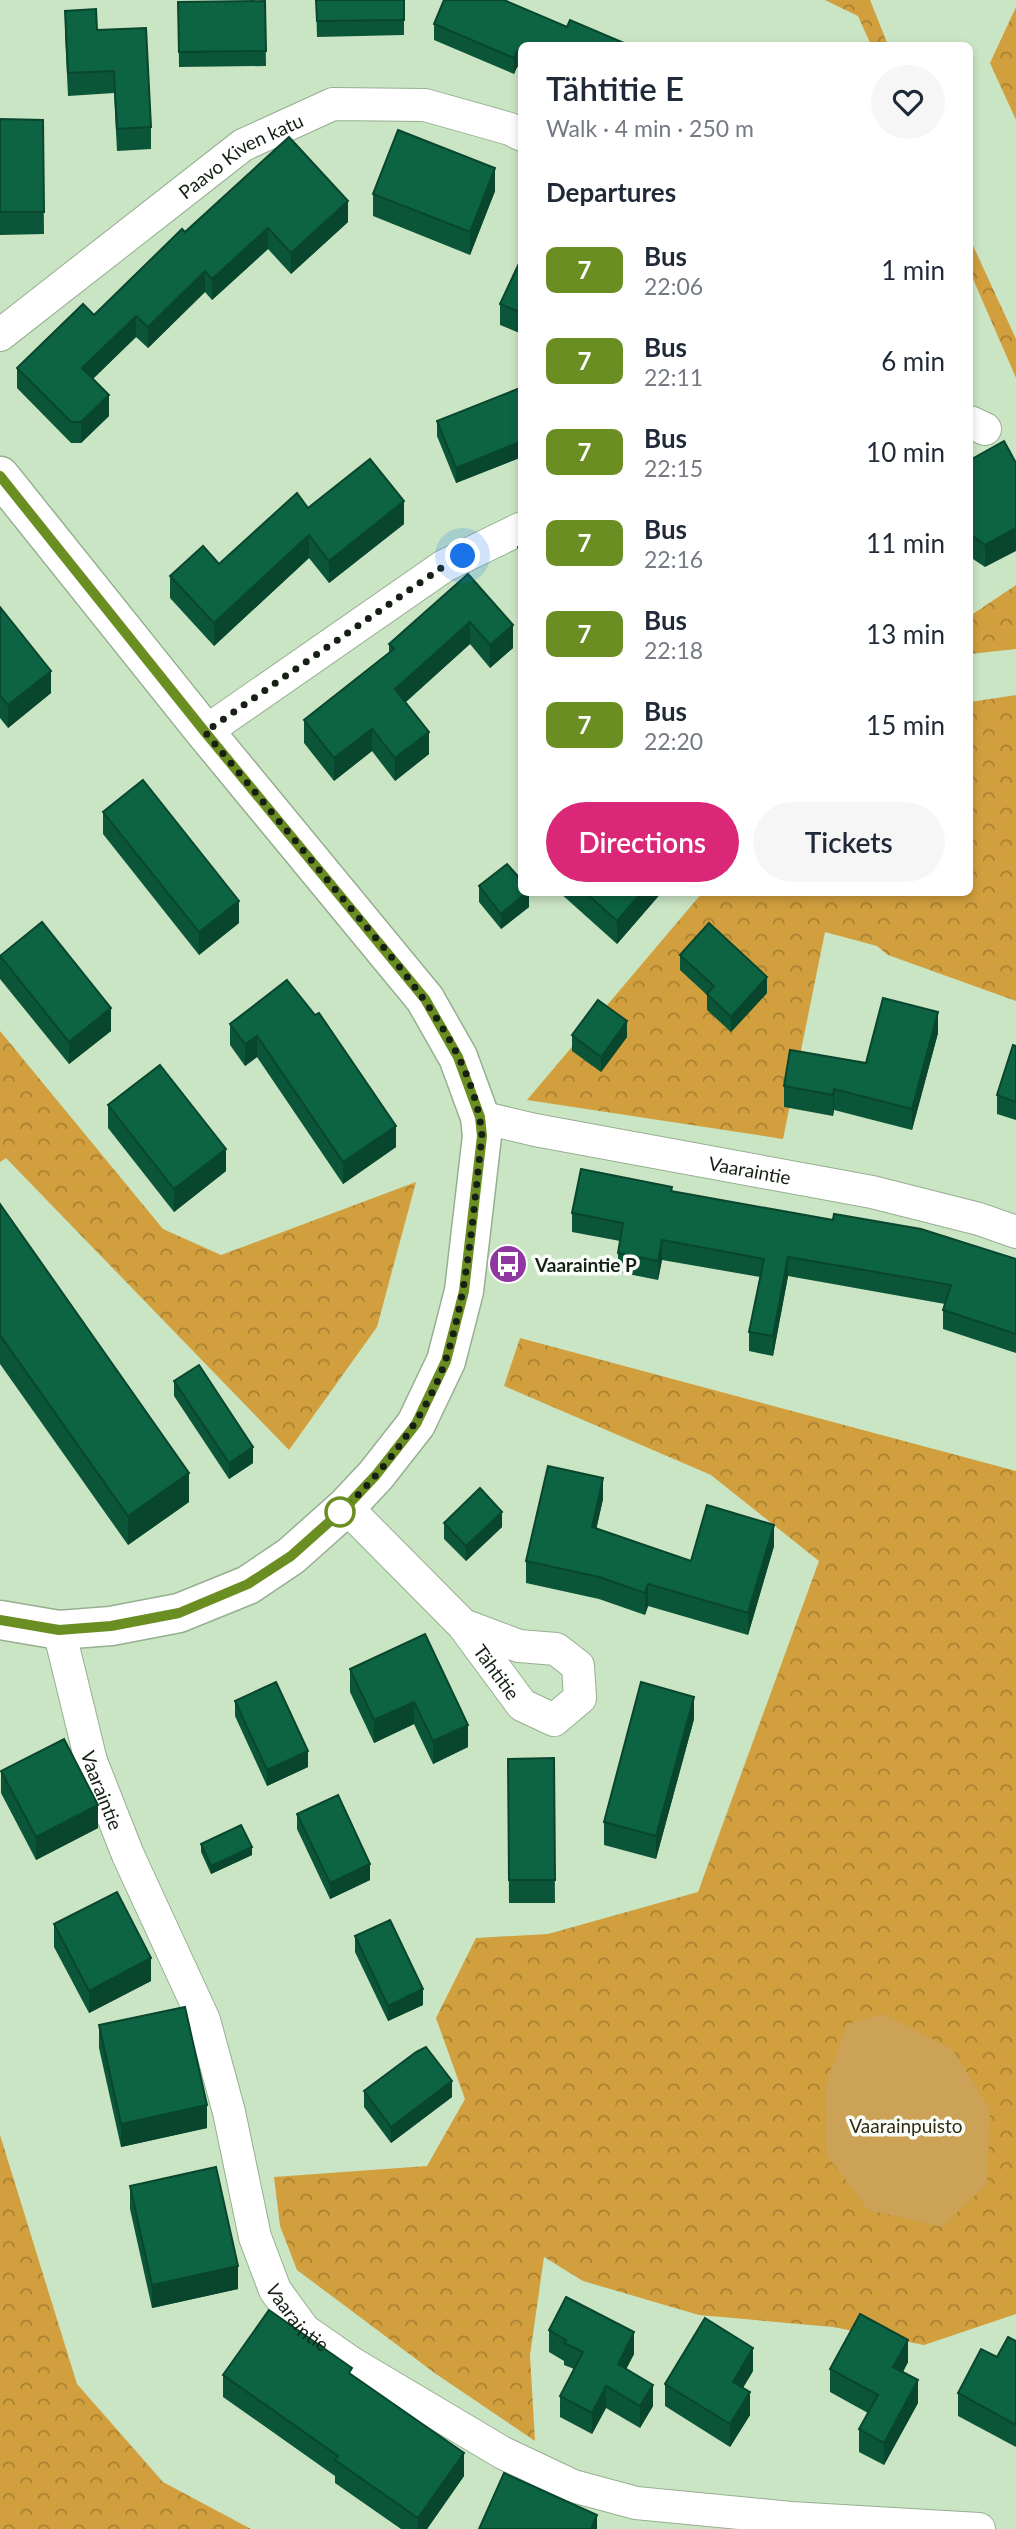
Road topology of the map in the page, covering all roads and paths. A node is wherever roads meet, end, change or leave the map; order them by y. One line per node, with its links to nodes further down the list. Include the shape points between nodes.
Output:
1 (518, 133): 2 (street, Paavo Kiven katu, via 425,105 333,104 243,145)
2 (0, 335)
3 (0, 476): 5 (street)
4 (518, 530): 5 (street, via 444,566)
5 (205, 732): 6 (street, via 425,999 458,1057)
6 (480, 1117): 7 (street, Vaaraintie, via 872,1192); 8 (street, via 482,1136 464,1291 446,1361 416,1424)
7 (1016, 1232)
8 (346, 1507): 10 (street, Tähtitie); 11 (street, via 291,1556 248,1584 179,1613)
9 (0, 1620): 11 (street)
10 (463, 1625)
11 (59, 1630): 12 (street, Vaaraintie, via 91,1761 128,1855 204,2020 255,2237 275,2290 304,2330 349,2362 503,2453 573,2486 636,2503)
12 (979, 2529)

